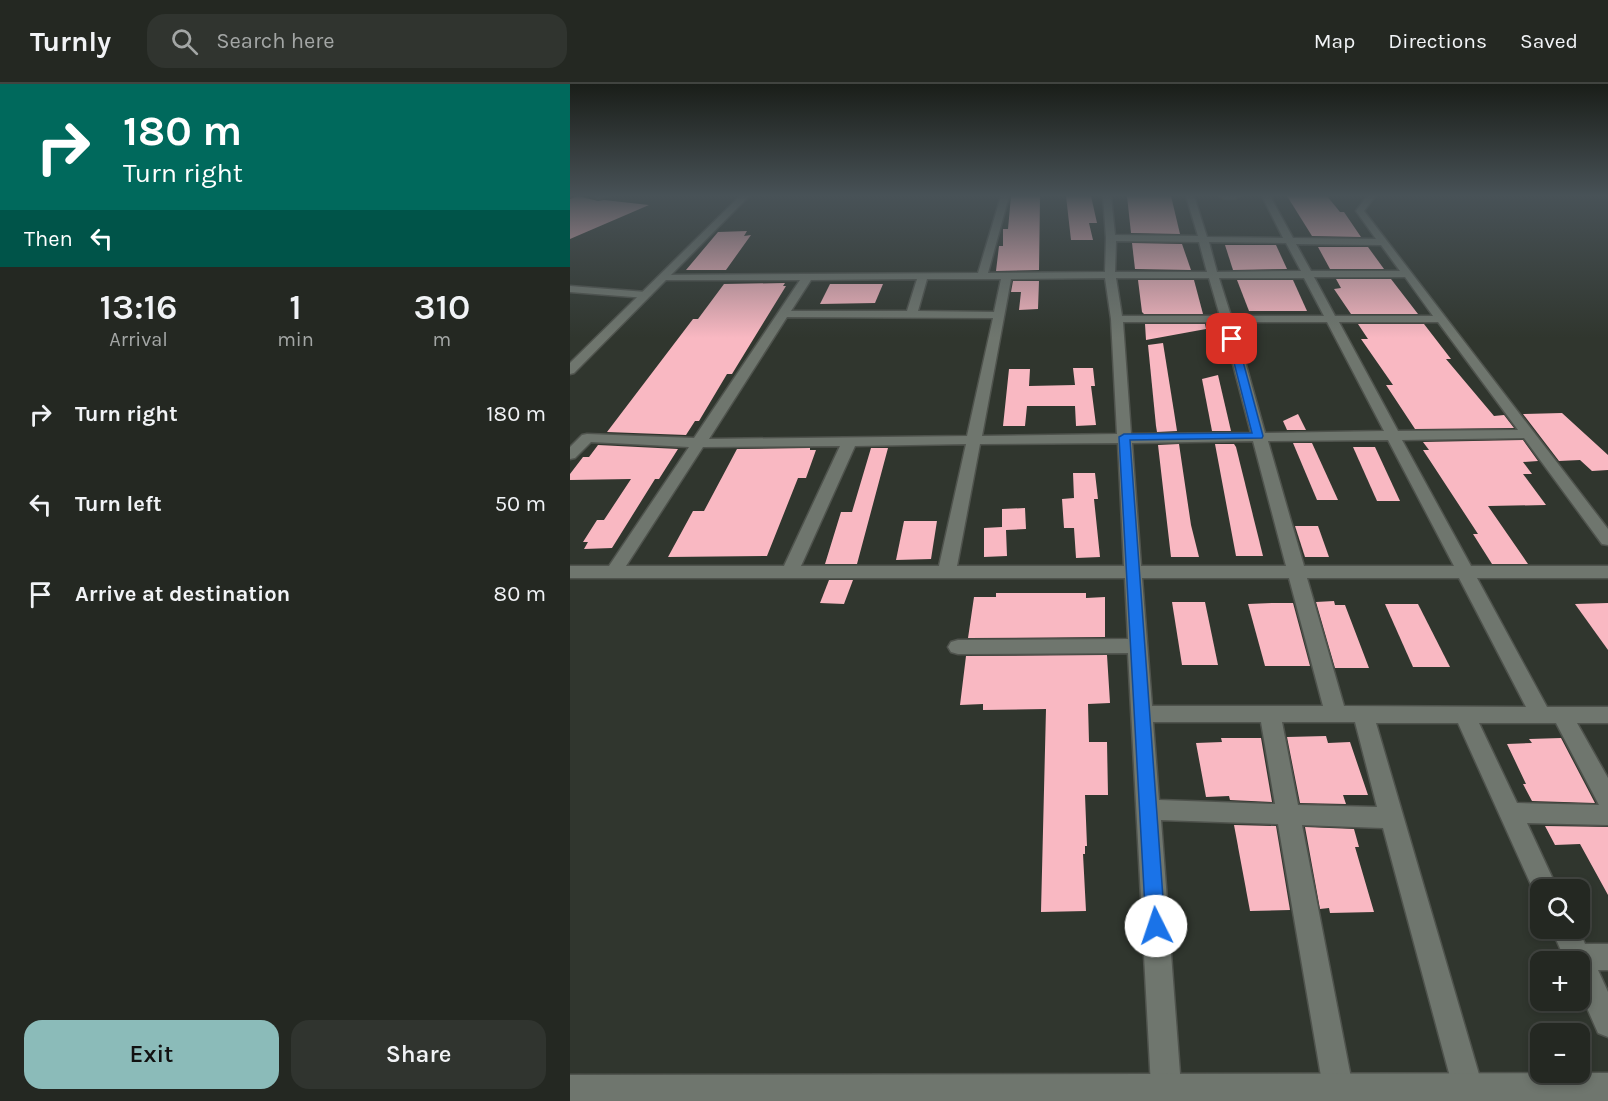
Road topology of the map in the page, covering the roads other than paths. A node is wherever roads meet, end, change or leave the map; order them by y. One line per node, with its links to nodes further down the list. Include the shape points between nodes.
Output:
1 (699, 243): 15 (street)
2 (991, 243): 10 (street)
3 (1111, 243): 12 (street)
4 (1206, 243): 14 (street)
5 (1291, 243): 7 (street)
6 (1384, 243): 8 (street)
7 (1308, 274): 8 (street); 14 (street); 23 (street)
8 (1408, 274): 24 (street)
9 (923, 275): 10 (street); 13 (street); 19 (street)
10 (982, 275): 11 (street)
11 (1007, 275): 12 (street); 20 (street)
12 (1110, 275): 14 (street); 21 (street)
13 (808, 276): 15 (street); 18 (street)
14 (1211, 276): 22 (street)
15 (666, 277): 17 (street)
16 (570, 289): 17 (street)
17 (646, 295): 25 (street)
18 (786, 314): 19 (street); 32 (street)
19 (912, 314): 20 (street)
20 (1000, 315): 30 (street)
21 (1116, 319): 22 (street); 29 (street)
22 (1227, 319): 23 (street); 28 (street)
23 (1331, 319): 24 (street); 26 (street)
24 (1442, 320): 27 (street)
25 (570, 370)
26 (1393, 435): 27 (street); 28 (street); 41 (street)
27 (1529, 435): 34 (street)
28 (1258, 436): 29 (street); 40 (street)
29 (1124, 437): 30 (street); 39 (street)
30 (974, 439): 31 (street); 38 (street)
31 (850, 440): 32 (street); 37 (street)
32 (700, 443): 33 (street, via 587,438); 36 (street)
33 (570, 455)
34 (1608, 540)
35 (570, 572): 36 (street)
36 (614, 572): 37 (street)
37 (790, 572): 38 (street)
38 (947, 572): 39 (street)
39 (1132, 572): 40 (street); 43 (street)
40 (1296, 572): 41 (street); 47 (street)
41 (1466, 572): 42 (street); 50 (street)
42 (1608, 572)
43 (1137, 646): 44 (street); 45 (street)
44 (958, 647)
45 (1142, 714): 46 (street); 53 (street)
46 (1270, 715): 47 (street); 55 (street)
47 (1336, 715): 48 (street)
48 (1363, 715): 49 (street); 57 (street)
49 (1466, 715): 50 (street); 54 (street)
50 (1552, 715): 51 (street); 52 (street)
51 (1608, 715)
52 (1608, 800)
53 (1148, 810): 55 (street); 67 (street)
54 (1511, 813): 56 (street); 58 (street)
55 (1289, 814): 57 (street); 63 (street)
56 (1608, 814)
57 (1392, 818): 64 (street)
58 (1541, 879)
59 (1590, 957): 60 (street)
60 (1608, 957)
61 (1590, 983): 62 (street)
62 (1608, 1023)
63 (1338, 1088): 64 (street); 67 (street)
64 (1468, 1088): 68 (street)
65 (1608, 1088): 68 (street)
66 (570, 1090): 67 (street)
67 (1178, 1092)
68 (1532, 1094)

